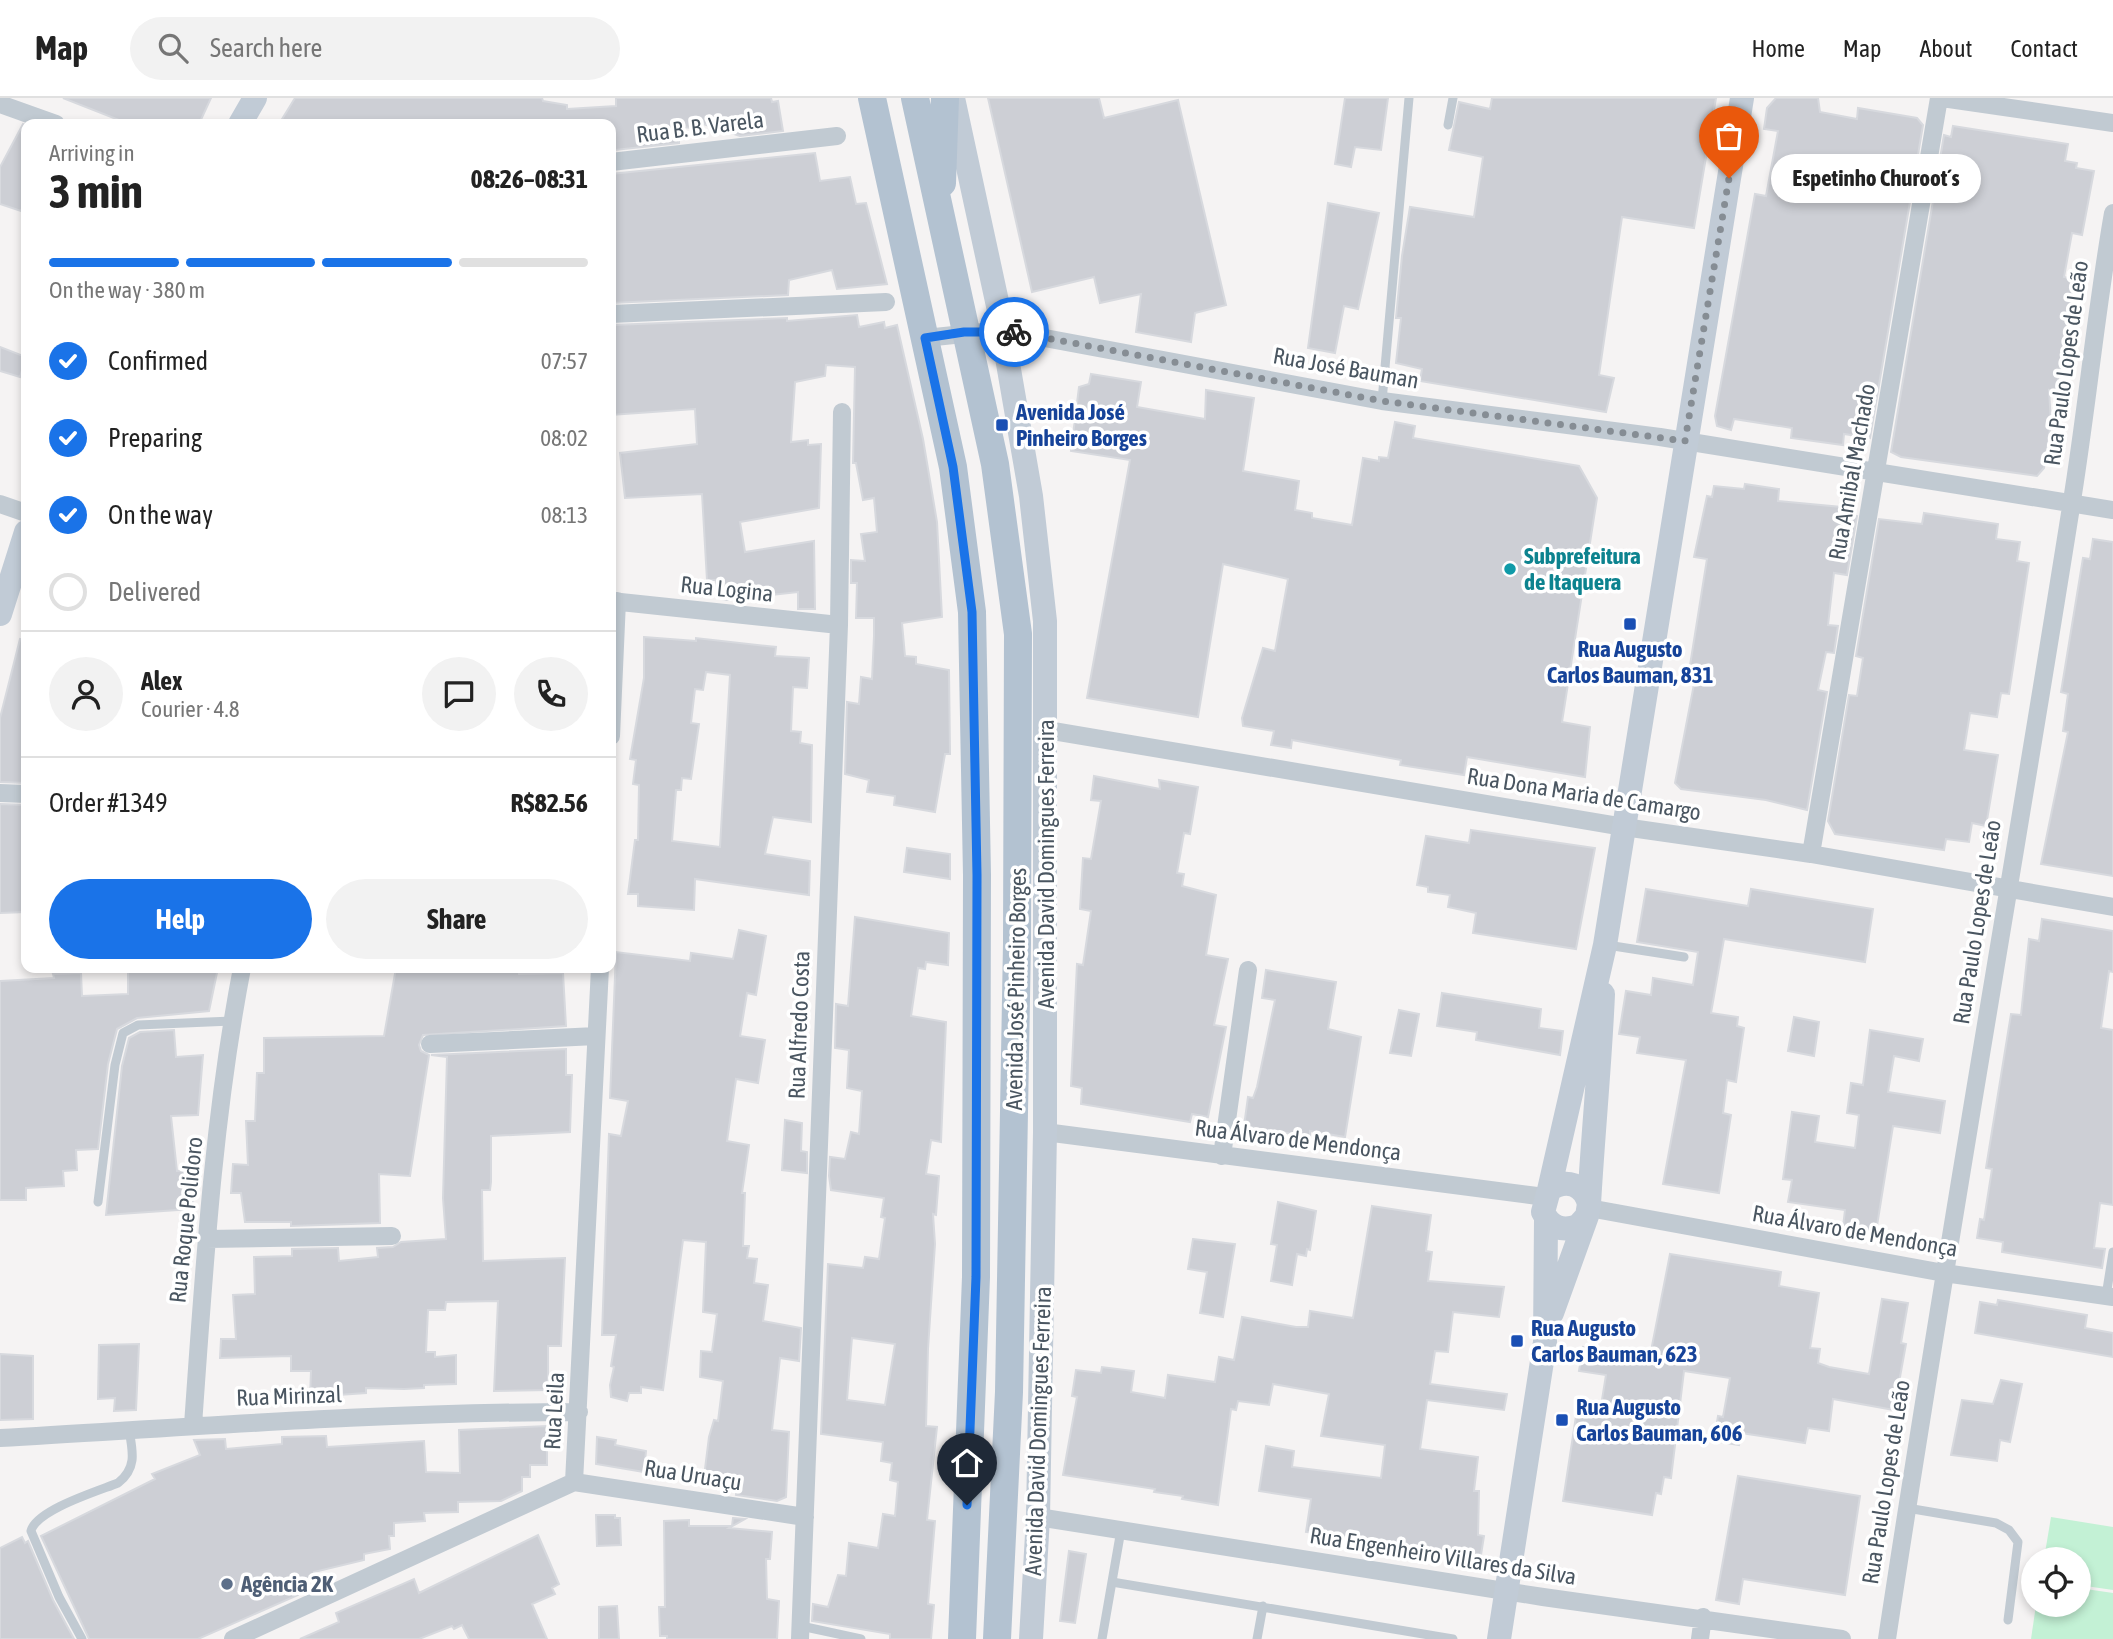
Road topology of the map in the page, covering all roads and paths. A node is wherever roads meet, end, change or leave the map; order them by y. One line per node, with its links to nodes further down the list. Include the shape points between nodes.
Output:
1 (255, 98): 12 (main road)
2 (872, 98): 23 (main road, Avenida José Pinheiro Borges)
3 (915, 98): 18 (main road, Avenida José Pinheiro Borges)
4 (945, 98): 18 (main road)
5 (953, 98): 21 (main road, Avenida David Domingues Ferreira)
6 (1409, 98): 24 (lane)
7 (1453, 98): 14 (lane)
8 (1742, 98): 26 (main road)
9 (1941, 98): 13 (street); 27 (street, Rua Amibal Machado)
10 (0, 104): 11 (street)
11 (42, 119)
12 (243, 119)
13 (2113, 123)
14 (1448, 125)
15 (837, 136): 16 (street, Rua B. B. Varela)
16 (616, 161)
17 (2113, 213): 28 (street, Rua Paulo Lopes de Leão)
18 (940, 217): 22 (main road, Avenida José Pinheiro Borges)
19 (886, 302): 20 (street)
20 (616, 314)
21 (1002, 330): 22 (street, Rua José Bauman); 24 (street, Rua José Bauman); 37 (main road, Avenida David Domingues Ferreira, via 1031,496 1044,609)
22 (964, 332): 23 (street, Rua José Bauman); 82 (main road, Avenida José Pinheiro Borges, via 995,464 1018,634 1010,1378)
23 (925, 338): 81 (main road, Avenida José Pinheiro Borges, via 953,467 972,612 976,1277)
24 (1382, 401): 26 (street, Rua José Bauman)
25 (842, 412): 36 (street, Rua Alfredo Costa)
26 (1685, 441): 27 (street, Rua José Bauman); 40 (main road)
27 (1878, 473): 28 (street, Rua José Bauman); 41 (street, Rua Amibal Machado)
28 (2072, 503): 30 (street, Rua José Bauman); 42 (street, Rua Paulo Lopes de Leão)
29 (0, 504): 31 (street)
30 (2113, 510)
31 (21, 511)
32 (21, 564): 33 (main road)
33 (17, 590): 35 (main road)
34 (616, 601): 36 (street, Rua Logina)
35 (0, 614)
36 (839, 625): 69 (street, Rua Alfredo Costa)
37 (1047, 730): 40 (street, Rua Dona Maria de Camargo); 52 (main road, Avenida David Domingues Ferreira)
38 (0, 793): 39 (street)
39 (21, 794)
40 (1624, 827): 41 (street, Rua Dona Maria de Camargo); 44 (main road)
41 (1811, 854): 42 (street, Rua Dona Maria de Camargo)
42 (2007, 889): 43 (street, Rua Dona Maria de Camargo); 60 (street, Rua Paulo Lopes de Leão)
43 (2113, 907)
44 (1605, 948): 45 (lane); 55 (main road); 56 (main road)
45 (1684, 957)
46 (1248, 970): 53 (street)
47 (241, 973): 49 (street, Rua Roque Polidoro)
48 (600, 973): 50 (street, Rua Leila)
49 (232, 1021): 54 (lane, via 138,1025 123,1032); 58 (street, Rua Roque Polidoro)
50 (596, 1036): 51 (street); 63 (street, Rua Leila)
51 (430, 1044)
52 (1045, 1132): 53 (street, Rua Álvaro de Mendonça); 70 (main road, Avenida David Domingues Ferreira)
53 (1222, 1156): 55 (street, Rua Álvaro de Mendonça)
54 (98, 1202)
55 (1547, 1202): 56 (main road, via 1562,1183 1577,1185); 56 (main road, via 1557,1228 1578,1226); 62 (main road)
56 (1588, 1209): 60 (street, Rua Álvaro de Mendonça); 62 (main road)
57 (392, 1236): 58 (street)
58 (207, 1238): 64 (street, Rua Roque Polidoro)
59 (2113, 1252): 61 (lane)
60 (1944, 1273): 61 (street, Rua Álvaro de Mendonça); 68 (street, Rua Paulo Lopes de Leão)
61 (2109, 1297)
62 (1546, 1331): 73 (main road)
63 (579, 1412): 64 (street, Rua Mirinzal); 67 (street, Rua Leila)
64 (193, 1425): 65 (street, Rua Mirinzal)
65 (129, 1430): 66 (street, Rua Mirinzal); 78 (lane, via 133,1458 128,1475 45,1514 31,1531)
66 (0, 1438)
67 (574, 1482): 69 (street, Rua Uruaçu); 79 (street, Rua Leila)
68 (1907, 1508): 76 (lane, via 1996,1523 2009,1530 2018,1542); 90 (street, Rua Paulo Lopes de Leão)
69 (805, 1517): 77 (street, Rua Alfredo Costa)
70 (1038, 1517): 71 (street, Rua Engenheiro Villares da Silva); 83 (main road, Avenida David Domingues Ferreira)
71 (1121, 1530): 72 (lane); 73 (street, Rua Engenheiro Villares da Silva)
72 (1112, 1582): 74 (lane); 84 (lane)
73 (1507, 1591): 75 (street, Rua Engenheiro Villares da Silva); 87 (main road)
74 (1263, 1606): 85 (lane); 86 (lane)
75 (1703, 1617): 88 (street); 89 (street, Rua Engenheiro Villares da Silva)
76 (2008, 1620)
77 (801, 1632): 80 (lane)
78 (82, 1639)
79 (233, 1639)
80 (861, 1639)
81 (962, 1639)
82 (997, 1639)
83 (1031, 1639)
84 (1102, 1639)
85 (1257, 1639)
86 (1453, 1639)
87 (1499, 1639)
88 (1700, 1639)
89 (1842, 1639)
90 (1888, 1639)

